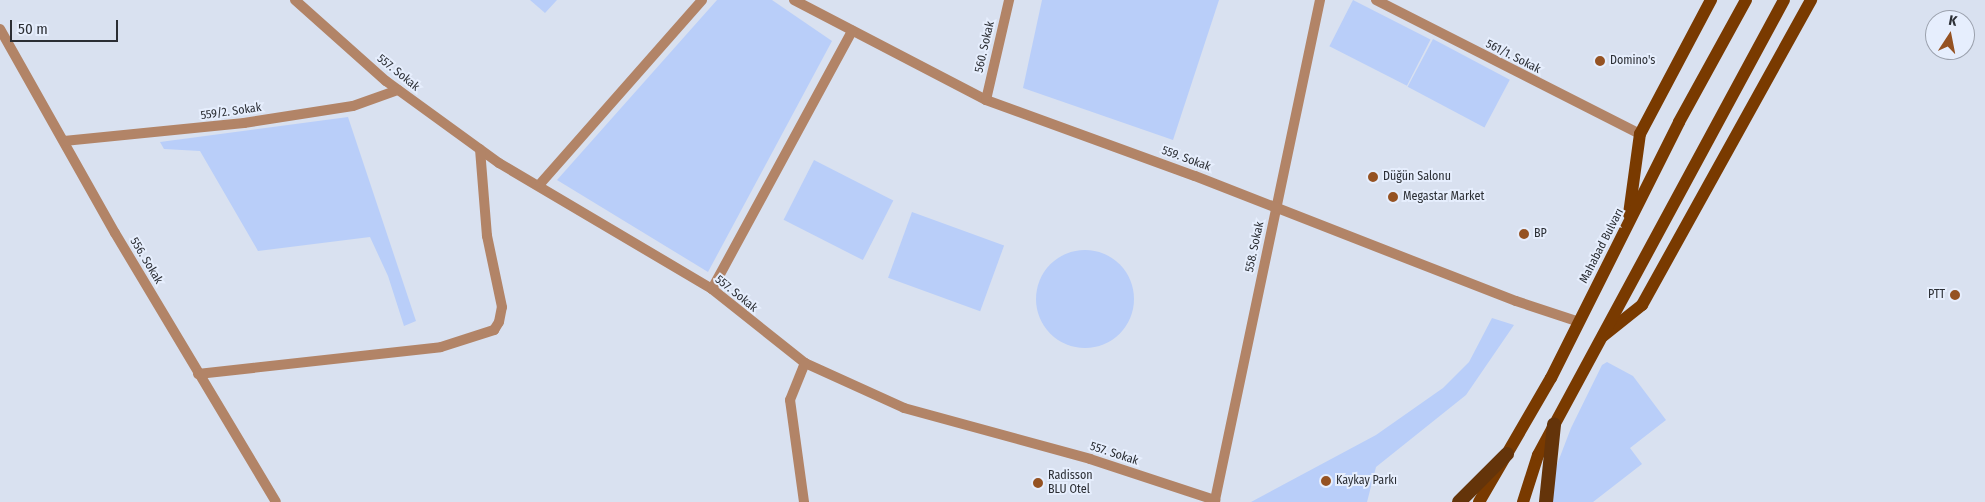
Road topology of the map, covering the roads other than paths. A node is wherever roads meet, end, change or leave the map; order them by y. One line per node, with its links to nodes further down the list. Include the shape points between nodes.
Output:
1 (295, 0): 13 (street, 557. Sokak)
2 (702, 0): 18 (street)
3 (794, 0): 12 (street, 559. Sokak)
4 (1009, 0): 14 (street, 560. Sokak)
5 (1320, 0): 19 (street, 558. Sokak)
6 (1376, 0): 15 (street, 561/1. Sokak)
7 (1711, 0): 15 (main road)
8 (1746, 0): 20 (main road, Mahabad Bulvarı)
9 (1784, 0): 23 (main road)
10 (1811, 0): 23 (main road, via 1642,306)
11 (0, 29): 16 (street, 556. Sokak)
12 (852, 31): 14 (street, 559. Sokak); 21 (street)
13 (398, 90): 16 (street, 559/2. Sokak, via 353,106 244,123); 17 (street, 557. Sokak)
14 (986, 100): 19 (street, 559. Sokak)
15 (1640, 134): 20 (main road)
16 (64, 141): 25 (street, 556. Sokak)
17 (480, 149): 18 (street, 557. Sokak); 25 (street, via 488,236 502,307 494,330 441,347)
18 (540, 184): 21 (street, 557. Sokak)
19 (1276, 207): 22 (street, 559. Sokak, via 1516,301); 29 (street, 558. Sokak)
20 (1627, 226): 22 (main road, Mahabad Bulvarı)
21 (712, 289): 24 (street, 557. Sokak)
22 (1579, 322): 27 (main road, Mahabad Bulvarı)
23 (1599, 339): 26 (main road)
24 (805, 363): 29 (street, 557. Sokak, via 904,408 1090,459); 31 (street, via 790,400)
25 (198, 374): 30 (street, 556. Sokak)
26 (1554, 424): 35 (main road, via 1538,455); 36 (highway)
27 (1507, 454): 28 (main road, Mahabad Bulvarı); 32 (highway)
28 (1487, 489): 33 (main road, Mahabad Bulvarı); 34 (main road)
29 (1215, 500)
30 (276, 502)
31 (804, 502)
32 (1459, 502)
33 (1479, 502)
34 (1485, 502)
35 (1523, 502)
36 (1546, 502)

